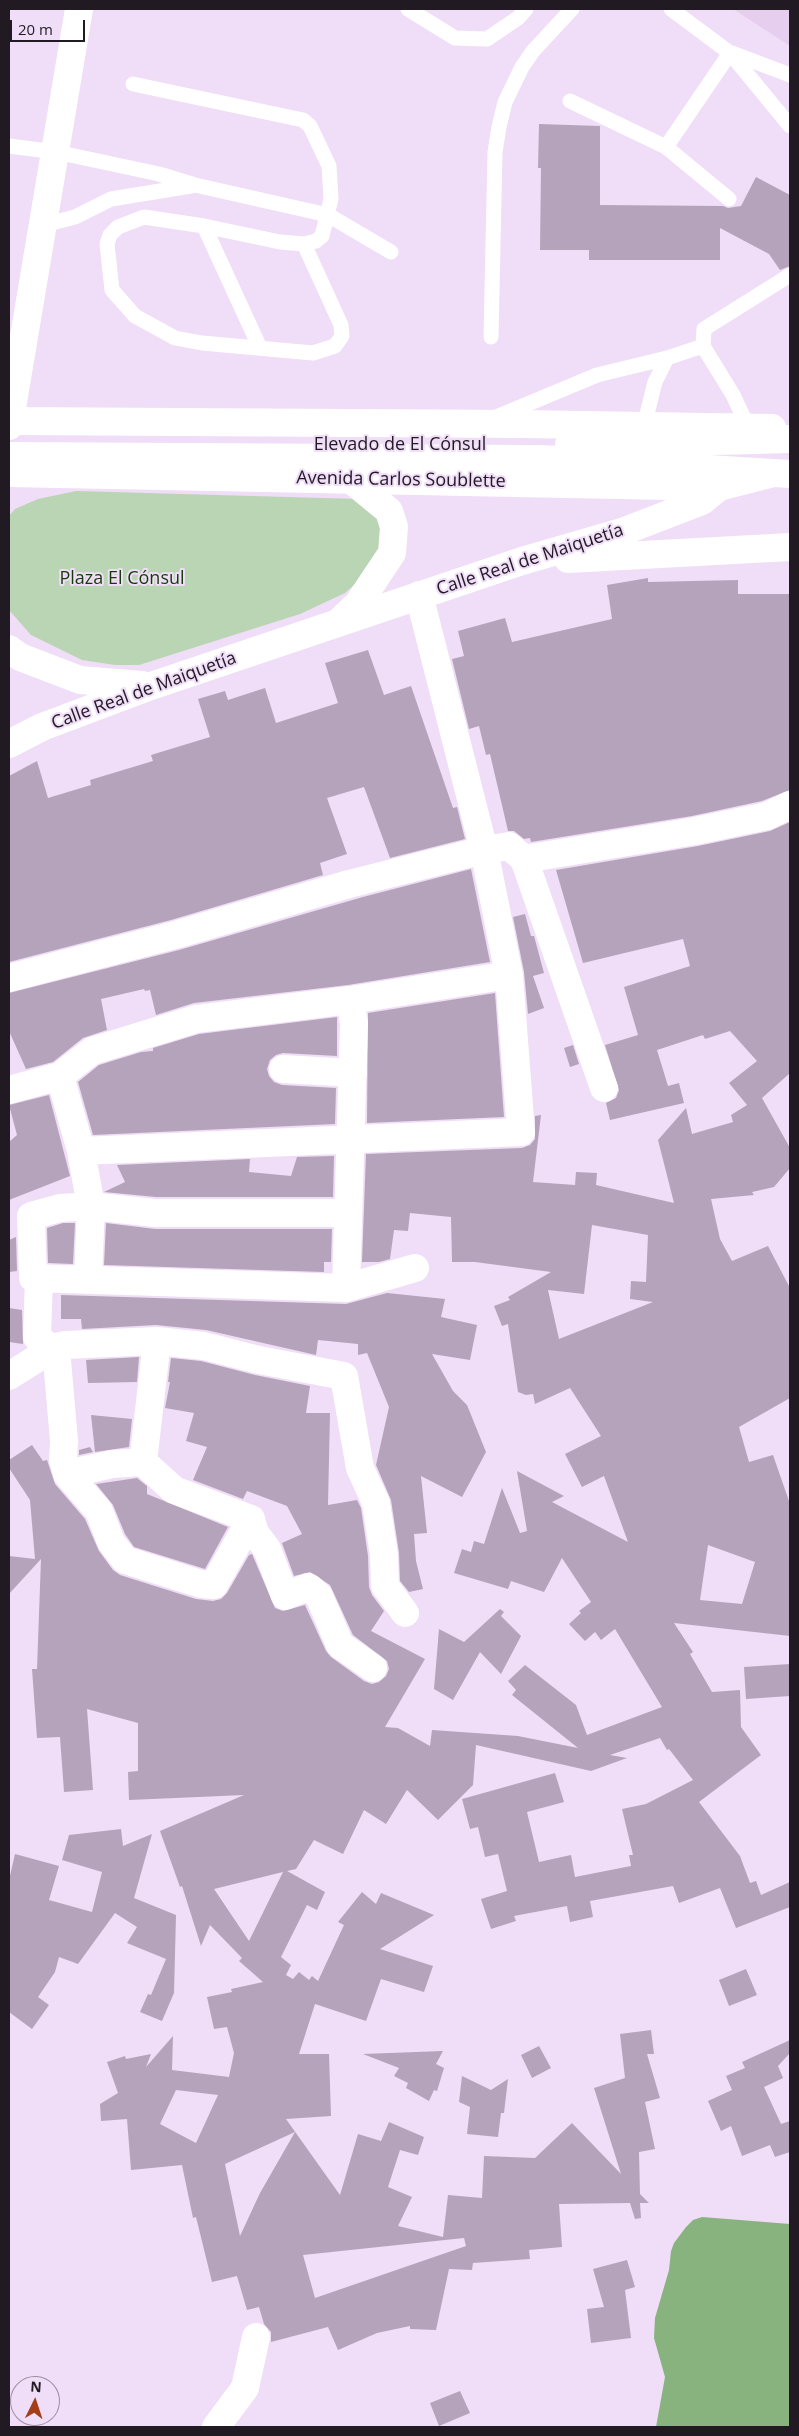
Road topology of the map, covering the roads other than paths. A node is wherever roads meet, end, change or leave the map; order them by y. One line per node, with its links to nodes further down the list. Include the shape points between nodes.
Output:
1 (79, 9): 13 (street)
2 (408, 9): 3 (lane, via 455,38 487,39)
3 (526, 9)
4 (572, 9): 22 (lane, via 532,51 505,102 495,152)
5 (671, 9): 6 (lane)
6 (730, 53): 7 (lane); 10 (lane); 12 (lane)
7 (790, 75)
8 (133, 84): 16 (lane, via 303,120 310,126 329,166 331,199)
9 (570, 101): 12 (lane)
10 (790, 126)
11 (9, 146): 13 (lane)
12 (666, 147): 15 (lane)
13 (56, 152): 14 (lane); 17 (street)
14 (195, 185): 16 (lane); 17 (lane, via 110,199 75,217)
15 (729, 199)
16 (328, 215): 19 (lane, via 322,236); 20 (lane)
17 (44, 225): 29 (street)
18 (204, 226): 19 (lane); 24 (lane); 24 (lane, via 144,217 118,227 107,244 112,290 134,316 176,338)
19 (304, 244): 24 (lane, via 341,325 342,336 335,346 313,353)
20 (391, 252)
21 (790, 276): 23 (lane, via 704,329)
22 (492, 337)
23 (703, 346): 25 (lane); 28 (lane)
24 (260, 348)
25 (667, 358): 26 (lane, via 597,375); 27 (lane, via 655,382)
26 (479, 424): 27 (street); 29 (street)
27 (644, 426): 28 (street)
28 (748, 427): 30 (street)
29 (9, 428): 31 (street, Elevado de El Cónsul, via 536,446)
30 (790, 429)
31 (790, 439)
32 (9, 456): 34 (street, Elevado de El Cónsul, via 541,459)
33 (9, 473): 35 (street, Avenida Carlos Soublette)
34 (783, 473): 36 (street, Avenida Carlos Soublette)
35 (349, 478): 36 (street, Avenida Carlos Soublette); 40 (street, Calle Real de Maiquetía, via 389,511 394,527 392,553 358,604)
36 (719, 488): 38 (street, Calle Real de Maiquetía, via 702,501 622,532)
37 (790, 547): 38 (street)
38 (522, 561): 39 (street, Calle Real de Maiquetía)
39 (419, 595): 40 (street, Calle Real de Maiquetía); 45 (street)
40 (337, 623): 42 (street, Calle Real de Maiquetía)
41 (9, 649): 42 (street, via 20,657 80,680)
42 (151, 686): 43 (street, Calle Real de Maiquetía, via 42,727)
43 (9, 744)
44 (790, 805): 46 (street, via 767,816 695,831)
45 (484, 850): 46 (street, via 509,846); 47 (street); 48 (street, via 348,884 175,935)
46 (524, 859): 53 (street)
47 (509, 975): 49 (street); 55 (street, via 521,1132)
48 (9, 978)
49 (350, 1000): 51 (street, via 354,1023); 52 (street, via 196,1019 92,1051)
50 (283, 1069): 51 (street)
51 (352, 1074): 55 (street)
52 (60, 1076): 54 (street); 56 (street)
53 (604, 1088)
54 (9, 1090)
55 (351, 1139): 56 (street); 58 (street)
56 (81, 1151): 57 (street)
57 (91, 1206): 58 (street, via 155,1213); 60 (street, via 60,1208 31,1216 33,1278); 61 (street)
58 (347, 1213): 62 (street)
59 (415, 1268): 62 (street)
60 (39, 1278): 61 (street); 64 (street, via 37,1337)
61 (88, 1279): 62 (street)
62 (346, 1288)
63 (157, 1341): 64 (street); 66 (street); 69 (street, via 204,1346 344,1376 360,1468 376,1503 385,1586)
64 (50, 1348): 65 (street); 67 (street, via 57,1360 63,1460)
65 (9, 1376)
66 (144, 1462): 67 (street, via 112,1464); 68 (street, via 174,1490)
67 (67, 1474): 68 (street, via 99,1511 112,1542 125,1560 201,1584 214,1584)
68 (251, 1519): 70 (street, via 286,1596 308,1587 311,1589 319,1596 340,1646)
69 (405, 1613)
70 (373, 1668)
71 (256, 2337): 72 (street, via 245,2388)
72 (216, 2427)

